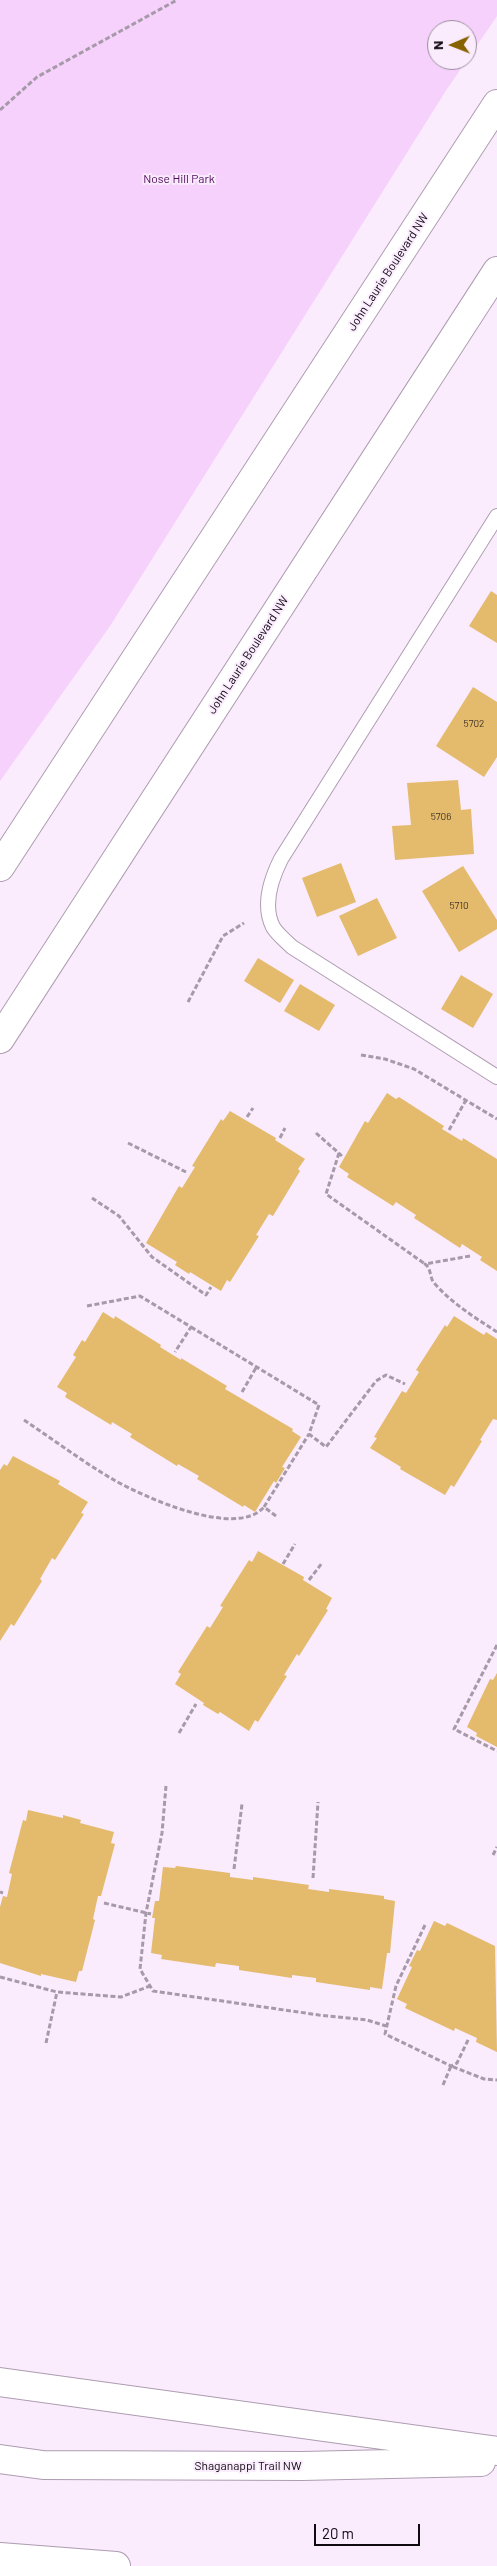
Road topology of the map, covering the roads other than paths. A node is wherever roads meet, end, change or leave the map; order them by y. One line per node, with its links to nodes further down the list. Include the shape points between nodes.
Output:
1 (497, 104): 4 (main road, John Laurie Boulevard NW)
2 (497, 271): 5 (main road, John Laurie Boulevard NW)
3 (497, 516): 6 (lane, via 281,859 270,880 268,908 274,927 292,947)
4 (0, 867)
5 (0, 1039)
6 (497, 1077)
7 (0, 2382): 8 (main road)
8 (497, 2451)
9 (0, 2459): 10 (main road, Shaganappi Trail NW, via 43,2465 302,2466)
10 (497, 2461)
11 (0, 2557): 12 (main road)
12 (116, 2566)

